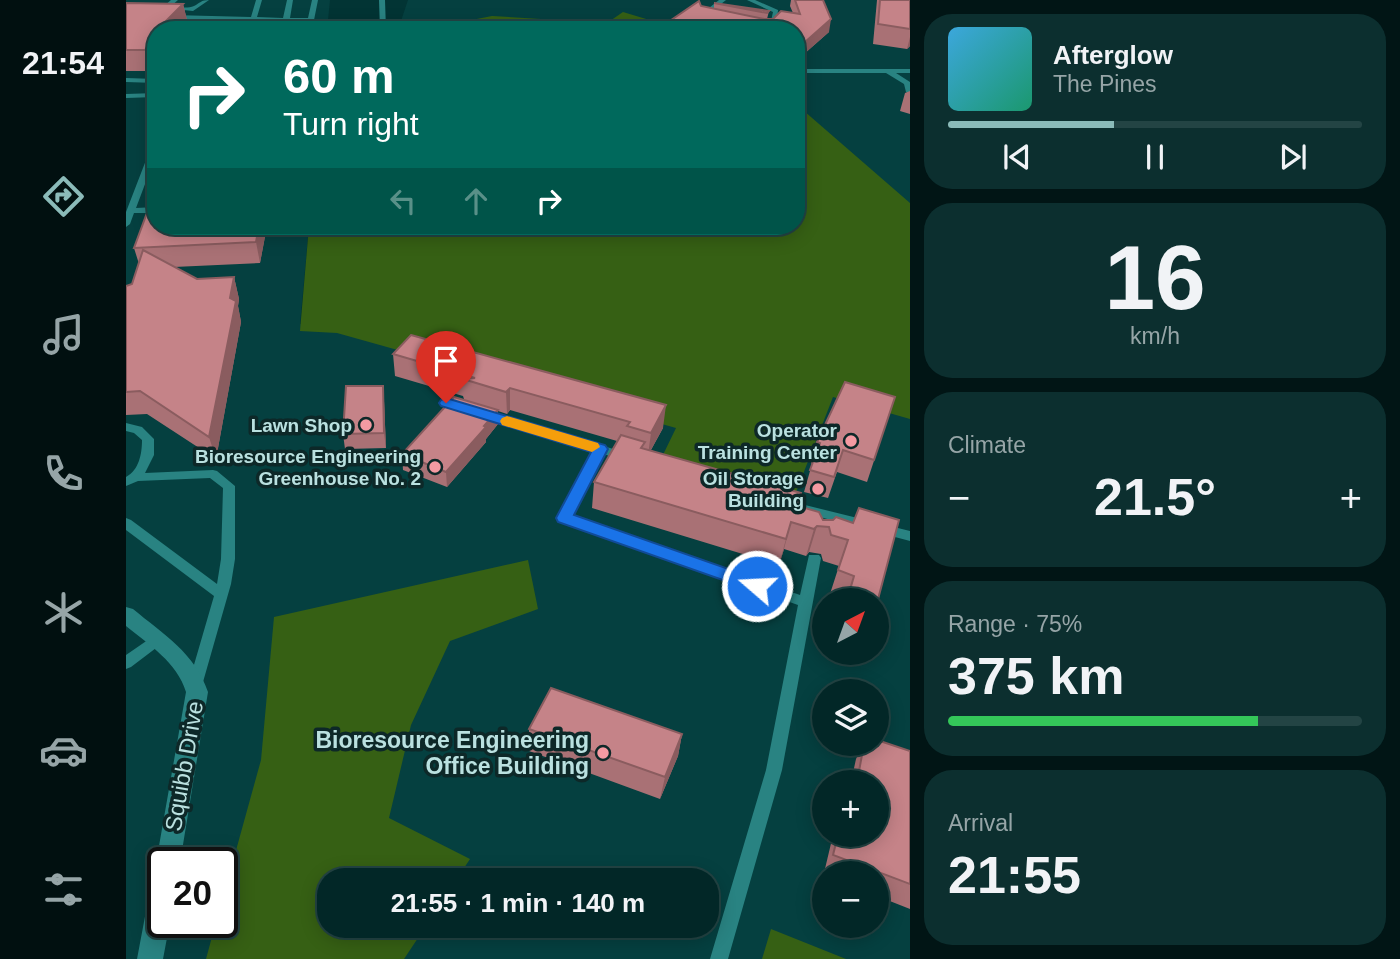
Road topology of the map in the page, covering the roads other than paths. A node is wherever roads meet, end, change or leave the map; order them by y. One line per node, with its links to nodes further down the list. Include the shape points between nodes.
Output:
1 (175, 0): 9 (lane, via 166,7)
2 (206, 0): 9 (lane, via 192,9)
3 (259, 0): 13 (lane)
4 (290, 0): 14 (lane)
5 (316, 0): 15 (lane)
6 (382, 0): 16 (lane)
7 (723, 0): 12 (lane, via 702,16)
8 (750, 0): 17 (lane, via 776,11)
9 (181, 9): 11 (lane)
10 (161, 16): 11 (lane)
11 (173, 17): 13 (lane)
12 (712, 19)
13 (253, 20): 14 (lane)
14 (287, 20): 15 (lane)
15 (311, 20)
16 (383, 21)
17 (774, 21)
18 (805, 71): 20 (lane)
19 (910, 71): 20 (lane)
20 (889, 72): 23 (lane, via 907,83)
21 (126, 80): 22 (lane)
22 (147, 81)
23 (910, 92): 26 (lane)
24 (147, 95): 25 (lane)
25 (126, 96)
26 (906, 102)
27 (147, 168): 29 (lane)
28 (147, 210): 29 (lane)
29 (131, 211): 30 (lane)
30 (126, 225)
31 (472, 411): 33 (lane)
32 (126, 427): 35 (lane, via 148,439 148,455)
33 (600, 449): 34 (lane); 41 (lane, via 564,518)
34 (640, 461)
35 (131, 480): 40 (lane, via 213,474 229,486 228,559)
36 (790, 505): 38 (lane, via 827,522)
37 (126, 523): 40 (lane)
38 (910, 536)
39 (814, 558): 41 (lane)
40 (221, 594): 45 (lane)
41 (805, 602): 49 (lane, via 774,770)
42 (126, 615): 43 (street, Squibb Drive)
43 (155, 641): 44 (lane); 45 (street, Squibb Drive)
44 (126, 663)
45 (196, 682): 46 (street, Squibb Drive, via 198,700)
46 (171, 847)
47 (154, 938): 48 (street)
48 (150, 959)
49 (719, 959)

